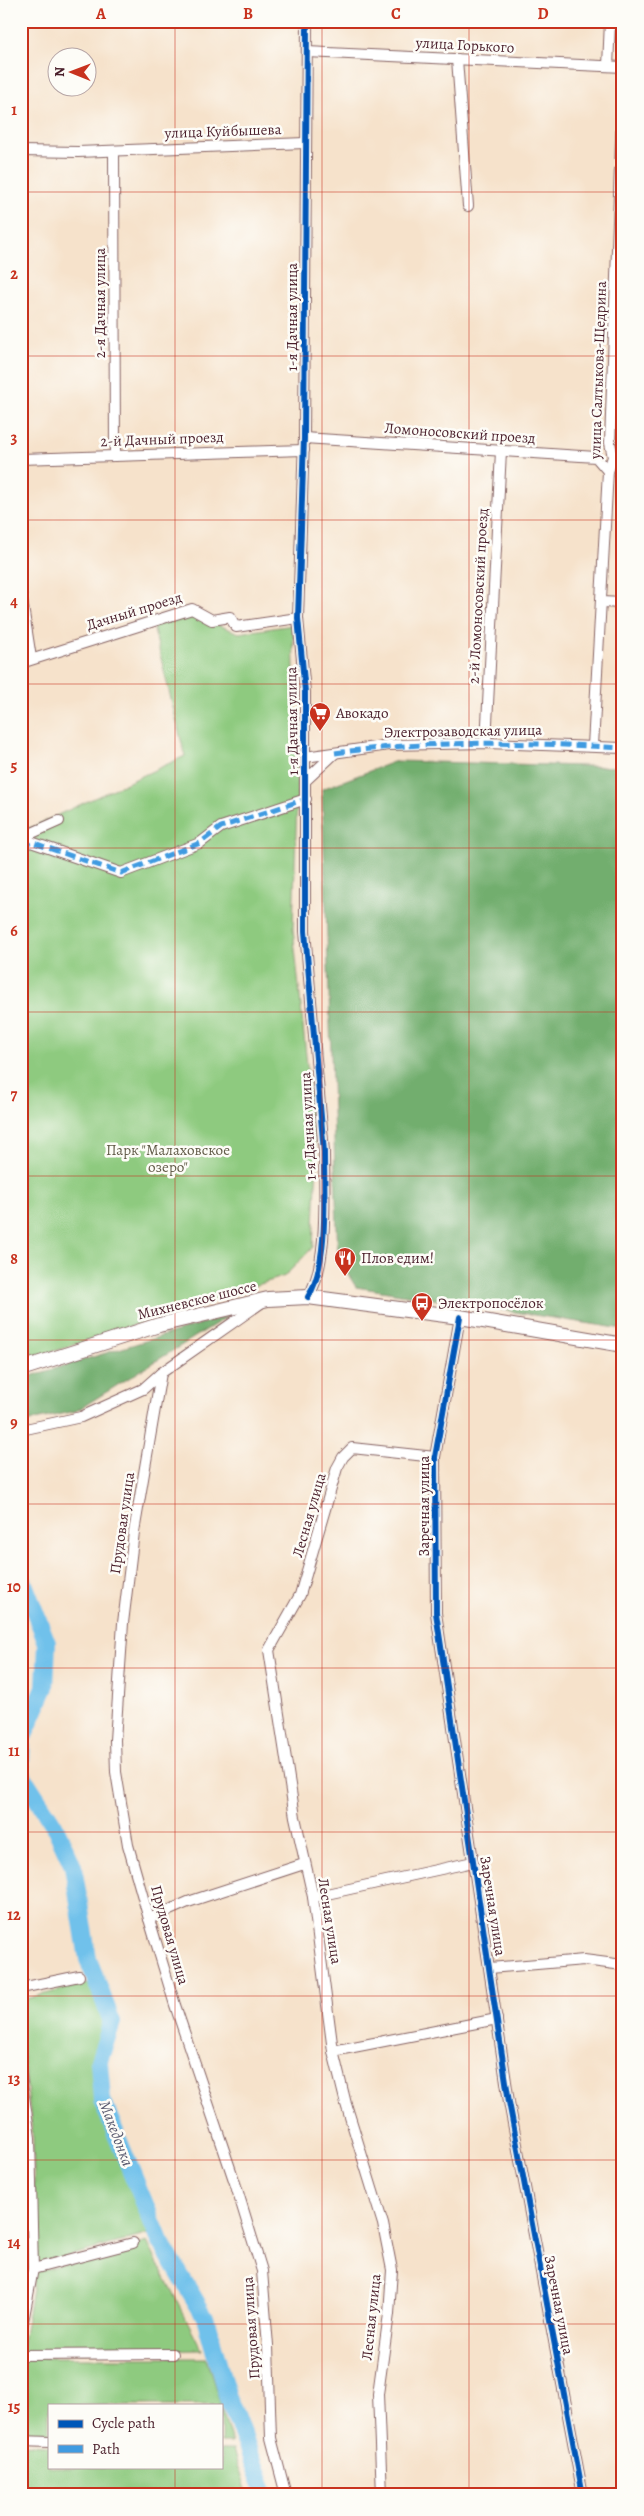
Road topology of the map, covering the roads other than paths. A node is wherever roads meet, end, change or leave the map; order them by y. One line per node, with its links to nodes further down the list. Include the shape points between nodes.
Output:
1 (307, 21): 3 (street)
2 (610, 21): 5 (street)
3 (307, 52): 4 (street, улица Горького); 8 (street)
4 (457, 59): 5 (street, улица Горького); 11 (street)
5 (608, 66): 6 (street, улица Горького)
6 (623, 67)
7 (623, 84): 12 (street, улица Салтыкова-Щедрина)
8 (305, 142): 9 (street, улица Куйбышева); 13 (street, 1-я Дачная улица)
9 (114, 151): 10 (street, улица Куйбышева); 17 (street, 2-я Дачная улица)
10 (21, 152)
11 (468, 206)
12 (620, 247): 14 (street, улица Салтыкова-Щедрина)
13 (304, 438): 15 (street, 1-я Дачная улица); 16 (street, Ломоносовский проезд)
14 (610, 443): 18 (street); 19 (street, улица Салтыкова-Щедрина)
15 (304, 450): 17 (street, 2-й Дачный проезд); 25 (street, 1-я Дачная улица)
16 (501, 451): 18 (street, Ломоносовский проезд); 28 (street, 2-й Ломоносовский проезд)
17 (115, 456): 20 (street, 2-й Дачный проезд)
18 (596, 457): 21 (street)
19 (618, 457): 21 (street, улица Салтыкова-Щедрина)
20 (21, 459)
21 (608, 471): 23 (street, улица Салтыкова-Щедрина)
22 (21, 594): 26 (street)
23 (601, 602): 24 (street); 29 (street, улица Салтыкова-Щедрина)
24 (623, 603)
25 (298, 618): 26 (street, Дачный проезд, via 236,627 230,617 212,620 192,609); 32 (street, 1-я Дачная улица, via 305,692)
26 (31, 658): 27 (street)
27 (21, 663)
28 (486, 743): 29 (street, Электрозаводская улица); 31 (street, Электрозаводская улица, via 389,745)
29 (593, 746): 30 (street, Электрозаводская улица)
30 (623, 748)
31 (335, 753): 32 (street, Электрозаводская улица); 33 (street)
32 (305, 757): 33 (street, 1-я Дачная улица)
33 (305, 781): 34 (street, 1-я Дачная улица)
34 (306, 799): 37 (street, via 220,827 200,843 121,872 31,842); 38 (street, 1-я Дачная улица, via 305,930 324,1175 322,1247 314,1288)
35 (59, 821): 36 (street)
36 (21, 838)
37 (21, 845)
38 (308, 1297): 39 (main road, Михневское шоссе); 40 (main road, Михневское шоссе)
39 (268, 1298): 42 (main road, Михневское шоссе, via 159,1325); 43 (street)
40 (460, 1317): 41 (main road, Михневское шоссе); 45 (street, Заречная улица)
41 (623, 1345)
42 (21, 1369)
43 (161, 1373): 44 (street, via 143,1389 81,1417); 49 (street, Прудовая улица, via 133,1541 123,1623 115,1747 125,1827)
44 (21, 1430)
45 (435, 1457): 46 (street, Заречная улица, via 436,1613); 47 (street, Лесная улица, via 352,1448 343,1457 300,1594 269,1650)
46 (473, 1862): 48 (street); 51 (street, Заречная улица)
47 (304, 1864): 48 (street, Лесная улица); 49 (street, via 188,1902)
48 (313, 1897): 55 (street, Лесная улица)
49 (149, 1919): 64 (street, Прудовая улица, via 262,2271 271,2438)
50 (623, 1965): 51 (street, via 584,1960)
51 (490, 1968): 54 (street, Заречная улица)
52 (79, 1976): 53 (street)
53 (21, 1988)
54 (497, 2019): 55 (street); 66 (street, Заречная улица, via 509,2102)
55 (333, 2051): 65 (street, Лесная улица, via 384,2224 392,2270 378,2394)
56 (21, 2076): 58 (street, via 30,2138)
57 (133, 2243): 58 (street)
58 (33, 2269): 59 (street)
59 (21, 2332)
60 (173, 2354): 61 (street)
61 (21, 2355)
62 (21, 2441): 63 (street)
63 (48, 2442)
64 (286, 2495)
65 (382, 2495)
66 (583, 2495)

